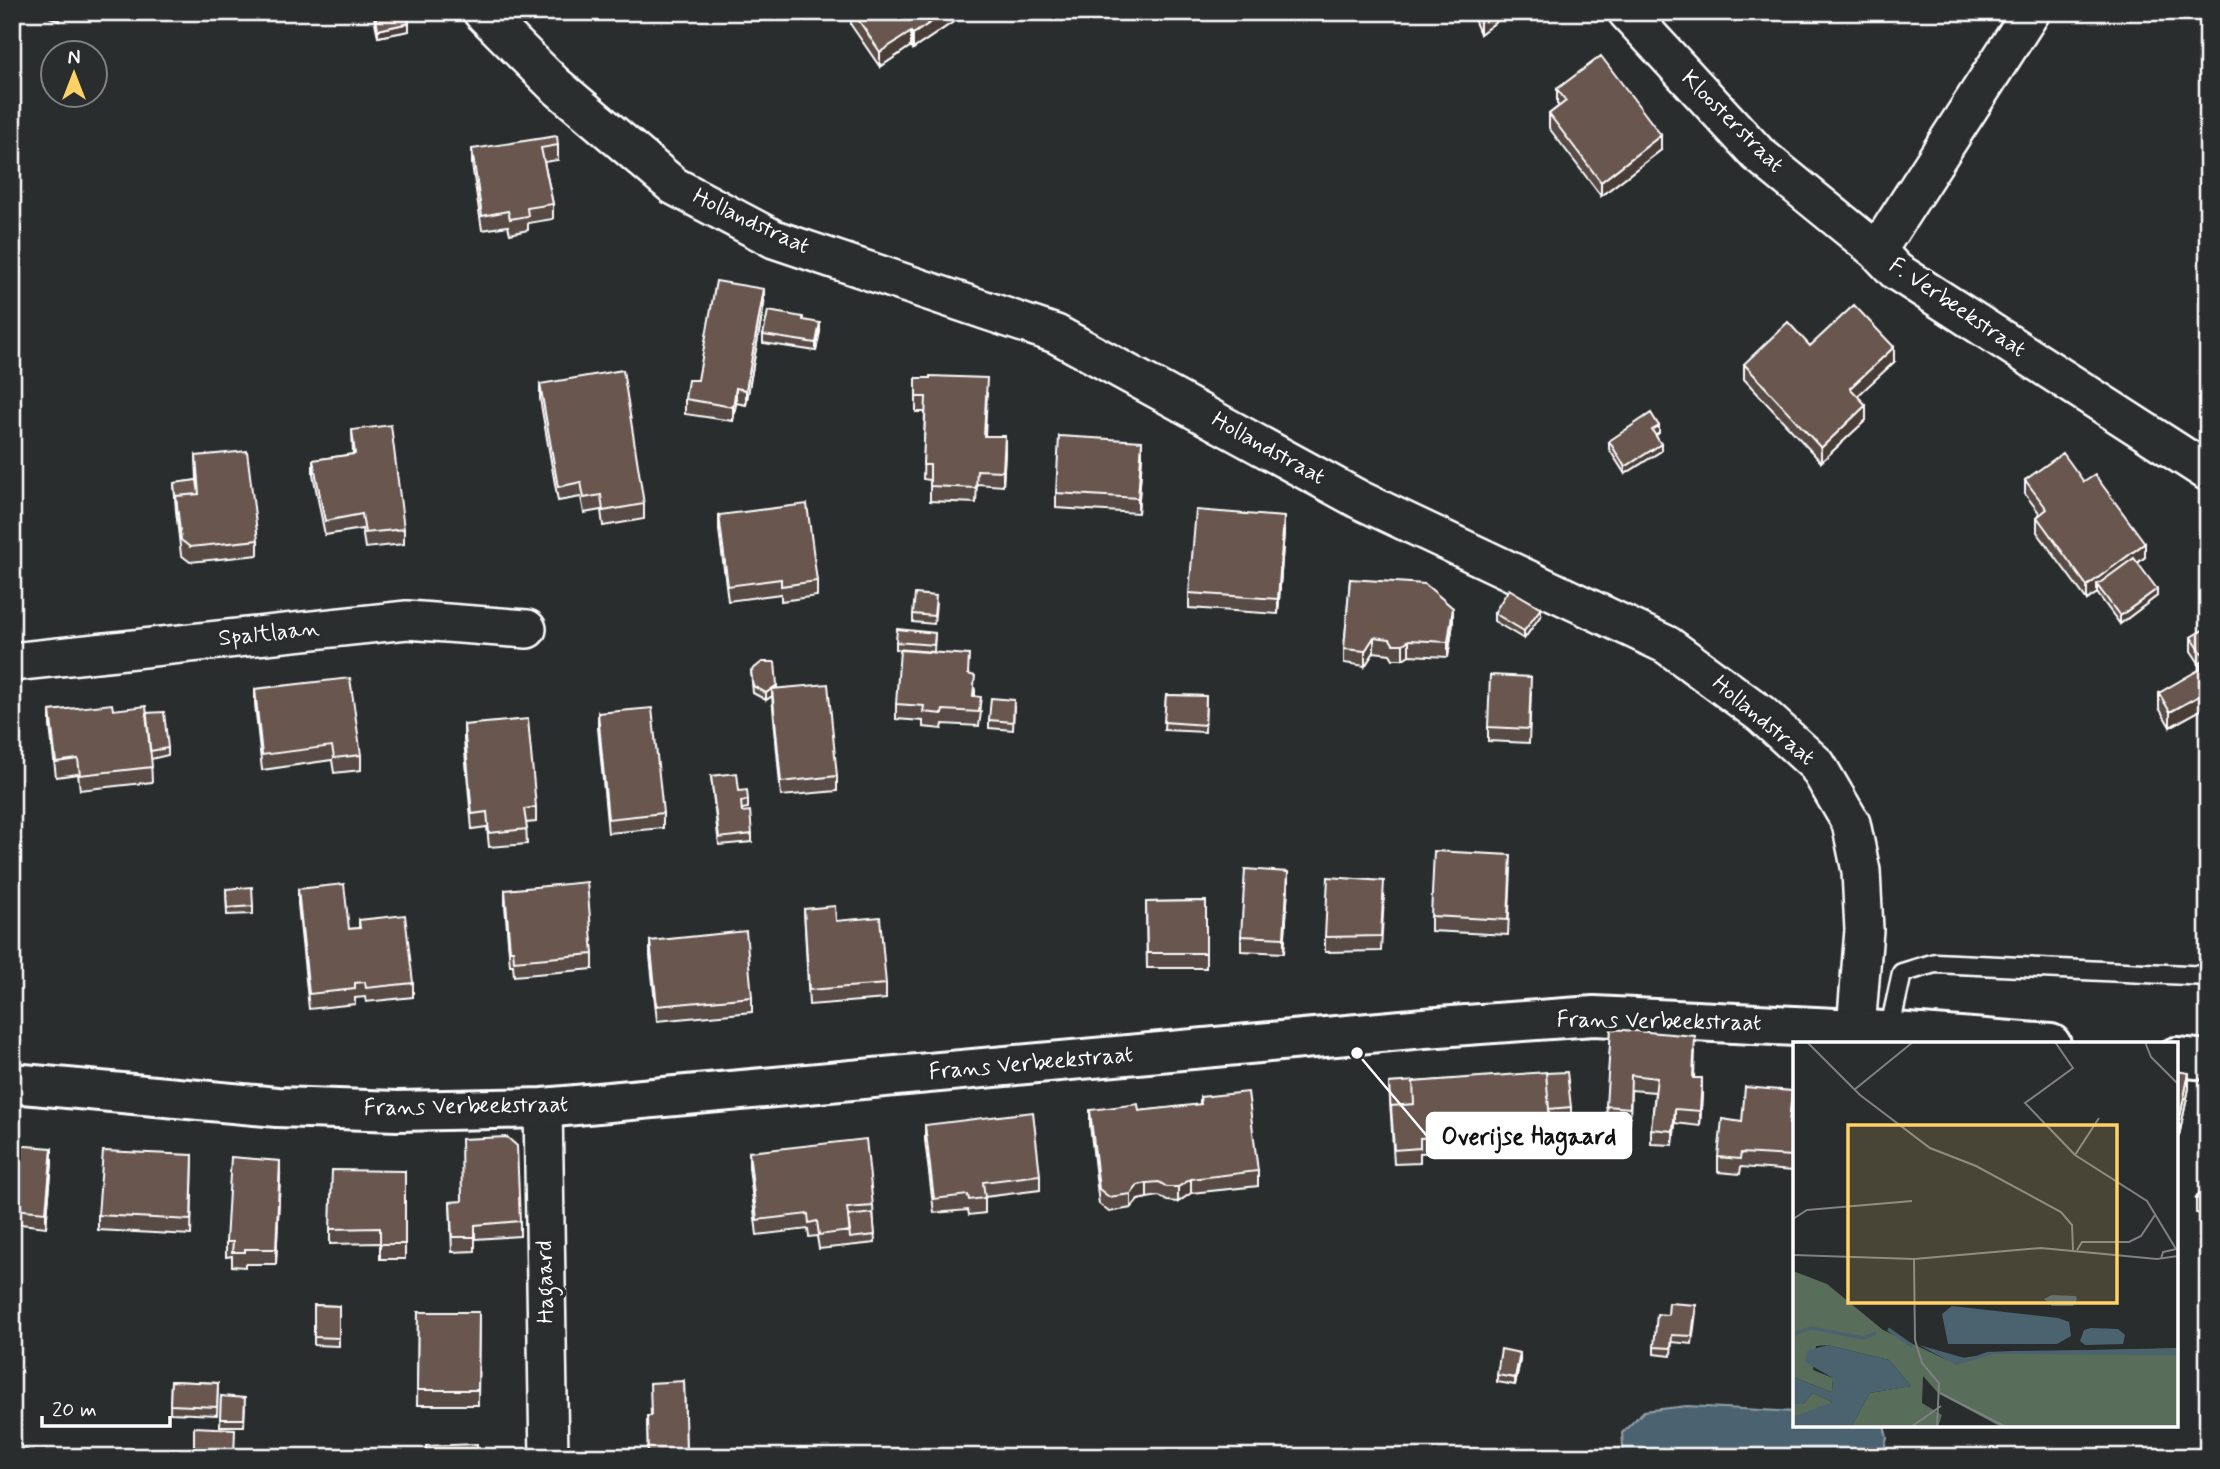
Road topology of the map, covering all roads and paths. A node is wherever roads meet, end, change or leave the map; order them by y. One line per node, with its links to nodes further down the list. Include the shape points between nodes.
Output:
1 (482, 12): 9 (street, Hollandstraat, via 554,84 685,192 774,239 1056,334 1360,500 1678,653 1761,714 1817,765 1851,823 1861,872)
2 (1627, 12): 4 (street, Kloosterstraat, via 1758,154)
3 (2031, 12): 4 (street, F. Verbeekstraat)
4 (1877, 251): 5 (street, F. Verbeekstraat, via 1896,271)
5 (2208, 472)
6 (527, 629): 7 (street, Spaltlaan, via 407,620)
7 (12, 662)
8 (2208, 976): 9 (lane, via 1935,963 1902,973)
9 (1873, 1031): 10 (main road, Frans Verbeekstraat); 14 (main road, Frans Verbeekstraat, via 1594,1016)
10 (2023, 1042)
11 (2178, 1057): 12 (main road)
12 (2208, 1060)
13 (12, 1083): 14 (main road, Frans Verbeekstraat, via 277,1107 398,1111)
14 (543, 1108): 15 (street, Hagaard)
15 (549, 1457)

